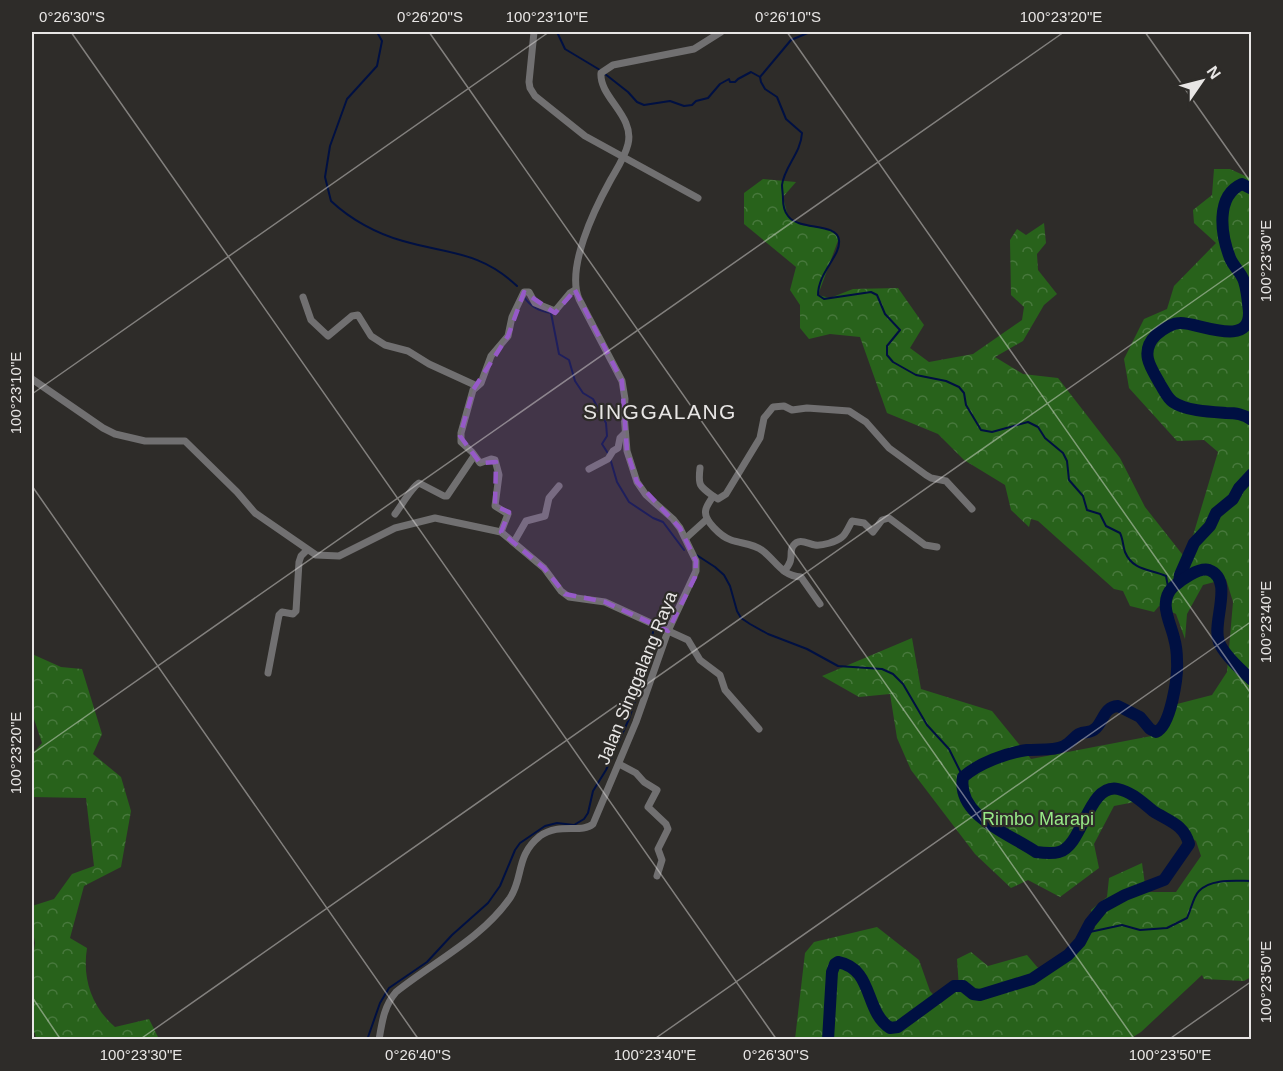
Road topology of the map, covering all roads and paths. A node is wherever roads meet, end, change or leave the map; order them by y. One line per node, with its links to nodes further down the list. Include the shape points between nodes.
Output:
1 (534, 32): 3 (street, via 529,82 535,96 585,136)
2 (721, 32): 3 (street, via 694,49 613,65 601,73 601,82 628,128 630,136)
3 (624, 156): 4 (street); 5 (street, via 588,230 577,262)
4 (698, 198)
5 (575, 290): 8 (street, via 555,311 535,303 529,292 524,292 508,336 491,356); 9 (street, Jalan Singgalang Raya, via 622,381)
6 (303, 297): 8 (street, via 311,320 328,336 351,316 358,315 371,336 385,345 408,351)
7 (32, 379): 22 (street, via 115,434 150,442 185,441 255,513)
8 (477, 386): 10 (street, via 460,436)
9 (625, 433): 12 (street, via 608,459); 19 (street, Jalan Singgalang Raya, via 637,482)
10 (474, 456): 16 (street, via 447,496 419,483); 18 (street, via 480,463 495,460 499,475 495,506 508,515)
11 (700, 468): 14 (street, via 701,488)
12 (589, 469)
13 (559, 486): 20 (street, via 549,498 545,516 526,521)
14 (713, 496): 15 (street, via 718,499 726,494 760,438 764,418 774,407 784,406 792,410 854,413 889,448 931,478 946,481); 17 (street, via 706,508)
15 (972, 509)
16 (395, 514)
17 (707, 519): 19 (street); 23 (street, via 730,540 761,549)
18 (501, 532): 20 (street); 22 (street, via 435,518 395,528 339,556 324,557)
19 (686, 538): 25 (street, Jalan Singgalang Raya, via 696,571)
20 (514, 542): 25 (street, via 569,597 605,602)
21 (937, 547): 23 (street, via 925,545 889,518 882,520 873,532 864,523 852,521 843,536 832,542 795,544 791,563)
22 (307, 550): 26 (street, via 299,562 296,611 279,615)
23 (784, 571): 24 (street, via 801,577)
24 (820, 604)
25 (668, 631): 27 (street, via 690,641 700,660 720,675 725,690); 28 (street, Jalan Singgalang Raya)
26 (268, 673)
27 (759, 729)
28 (619, 764): 29 (street, via 657,789 648,807 668,829 658,849 662,860); 30 (street, Jalan Singgalang Raya, via 593,825 557,828 530,846 512,896 492,919 453,954 389,1000)
29 (657, 876)
30 (379, 1040)

